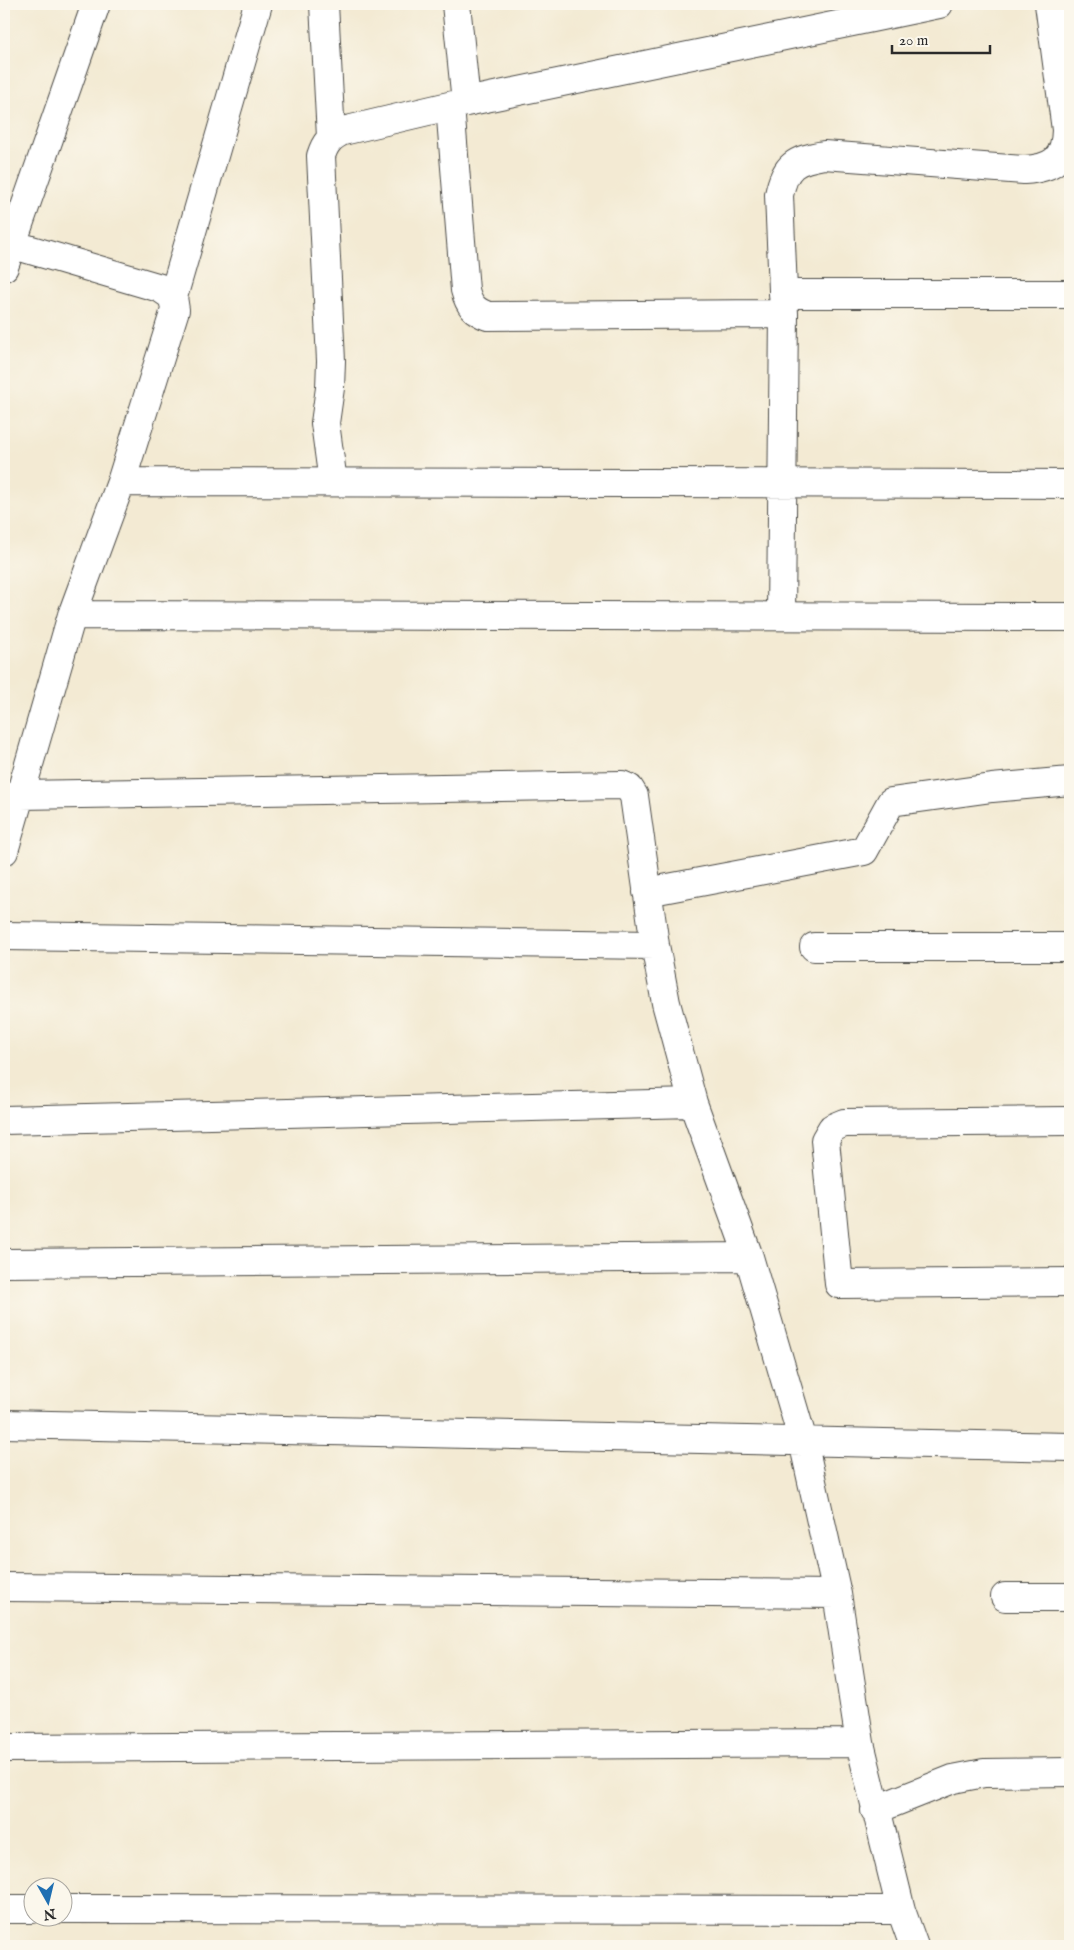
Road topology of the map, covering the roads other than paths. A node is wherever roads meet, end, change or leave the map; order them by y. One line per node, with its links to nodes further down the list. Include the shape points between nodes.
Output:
1 (96, 4): 10 (street)
2 (258, 4): 12 (street)
3 (324, 4): 8 (street)
4 (456, 4): 7 (street)
5 (939, 4): 7 (street)
6 (1049, 4): 9 (street)
7 (458, 104): 8 (street, via 343,131); 13 (street, via 465,290 468,302 477,312 488,316)
8 (331, 137): 15 (street, via 322,156 331,360 325,423)
9 (1068, 146): 13 (street, via 1058,159 1043,168 1024,170 824,155 793,164 782,177 779,194)
10 (6, 251): 12 (street, via 160,288)
11 (1070, 294): 13 (street)
12 (174, 297): 14 (street, via 175,310)
13 (784, 304): 17 (street)
14 (122, 482): 15 (street); 18 (street)
15 (333, 482): 17 (street)
16 (1070, 484): 17 (street)
17 (782, 485): 19 (street)
18 (72, 614): 19 (street); 22 (street)
19 (781, 616): 20 (street)
20 (1070, 617)
21 (1070, 781): 24 (street, via 891,802 864,851)
22 (21, 795): 23 (street); 24 (street, via 622,785 629,788 634,796)
23 (4, 851)
24 (648, 892): 26 (street)
25 (4, 936): 26 (street)
26 (655, 945): 29 (street, via 666,1003)
27 (814, 947): 28 (street)
28 (1070, 947)
29 (693, 1102): 30 (street); 32 (street)
30 (4, 1120)
31 (1070, 1121): 34 (street, via 844,1123 832,1128 825,1140 839,1284)
32 (749, 1257): 33 (street); 36 (street)
33 (4, 1263)
34 (1070, 1282)
35 (4, 1424): 36 (street)
36 (802, 1441): 37 (street); 39 (street)
37 (1070, 1447)
38 (4, 1587): 39 (street)
39 (837, 1594): 42 (street)
40 (1005, 1597): 41 (street)
41 (1070, 1597)
42 (860, 1743): 43 (street); 45 (street)
43 (4, 1748)
44 (1070, 1772): 45 (street, via 984,1773 953,1779)
45 (875, 1810): 49 (street)
46 (4, 1909): 47 (street)
47 (22, 1909)
48 (72, 1909): 49 (street)
49 (901, 1910): 50 (street)
50 (914, 1946)

